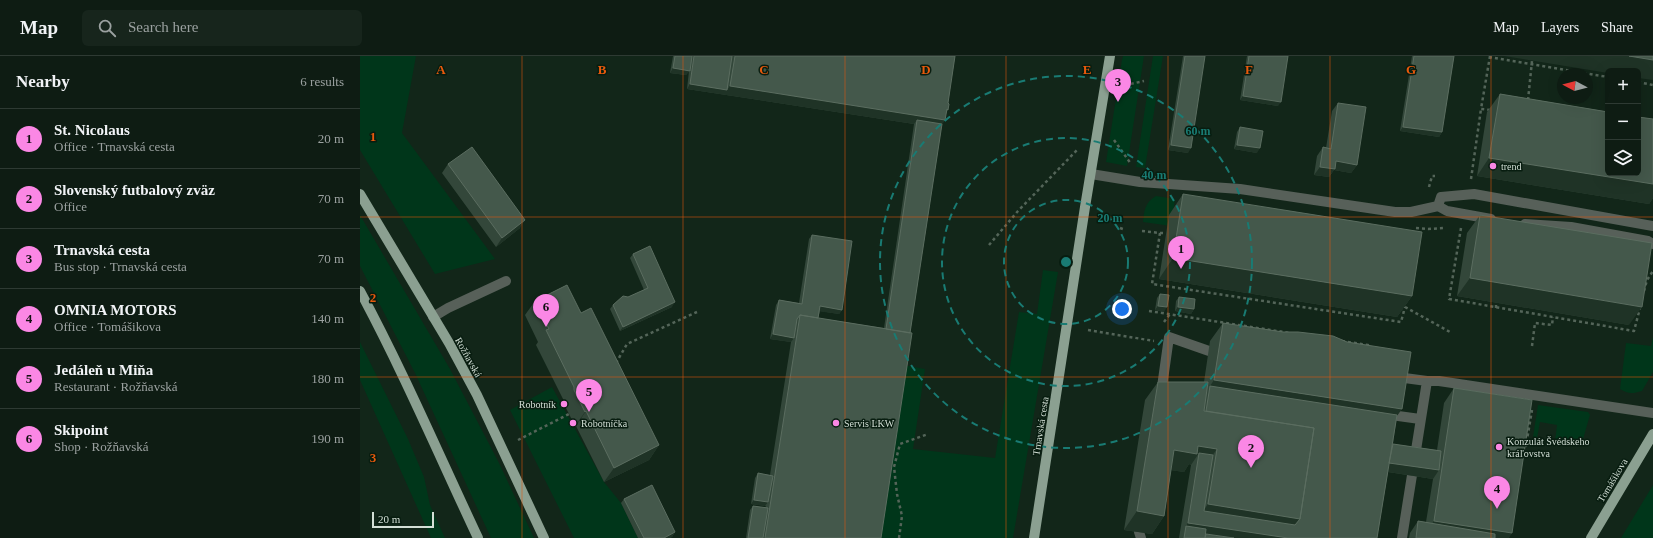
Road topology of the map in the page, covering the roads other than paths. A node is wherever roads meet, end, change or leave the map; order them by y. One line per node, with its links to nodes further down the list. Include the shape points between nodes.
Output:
1 (1110, 56): 2 (main road, Trnavská cesta)
2 (1091, 174): 4 (lane, via 1140,182 1240,189 1395,212 1411,212); 22 (main road, Trnavská cesta)
3 (360, 194): 11 (main road, Rožňavská)
4 (1439, 202): 5 (lane, via 1447,211); 7 (lane, via 1474,194)
5 (1502, 221)
6 (1517, 223): 8 (lane, via 1571,227)
7 (1653, 226)
8 (1653, 244)
9 (506, 281): 11 (lane)
10 (360, 291): 20 (main road, via 378,324)
11 (433, 317): 21 (main road, Rožňavská, via 477,395)
12 (1209, 351): 15 (lane, via 1169,337 1167,382)
13 (1397, 377): 14 (lane)
14 (1427, 381): 16 (lane, via 1439,380); 18 (lane)
15 (1160, 400)
16 (1653, 413)
17 (1391, 415): 18 (lane)
18 (1420, 419): 23 (lane)
19 (1653, 434): 24 (main road, Tomášikova)
20 (478, 538)
21 (544, 538)
22 (1034, 538)
23 (1402, 538)
24 (1591, 538)

